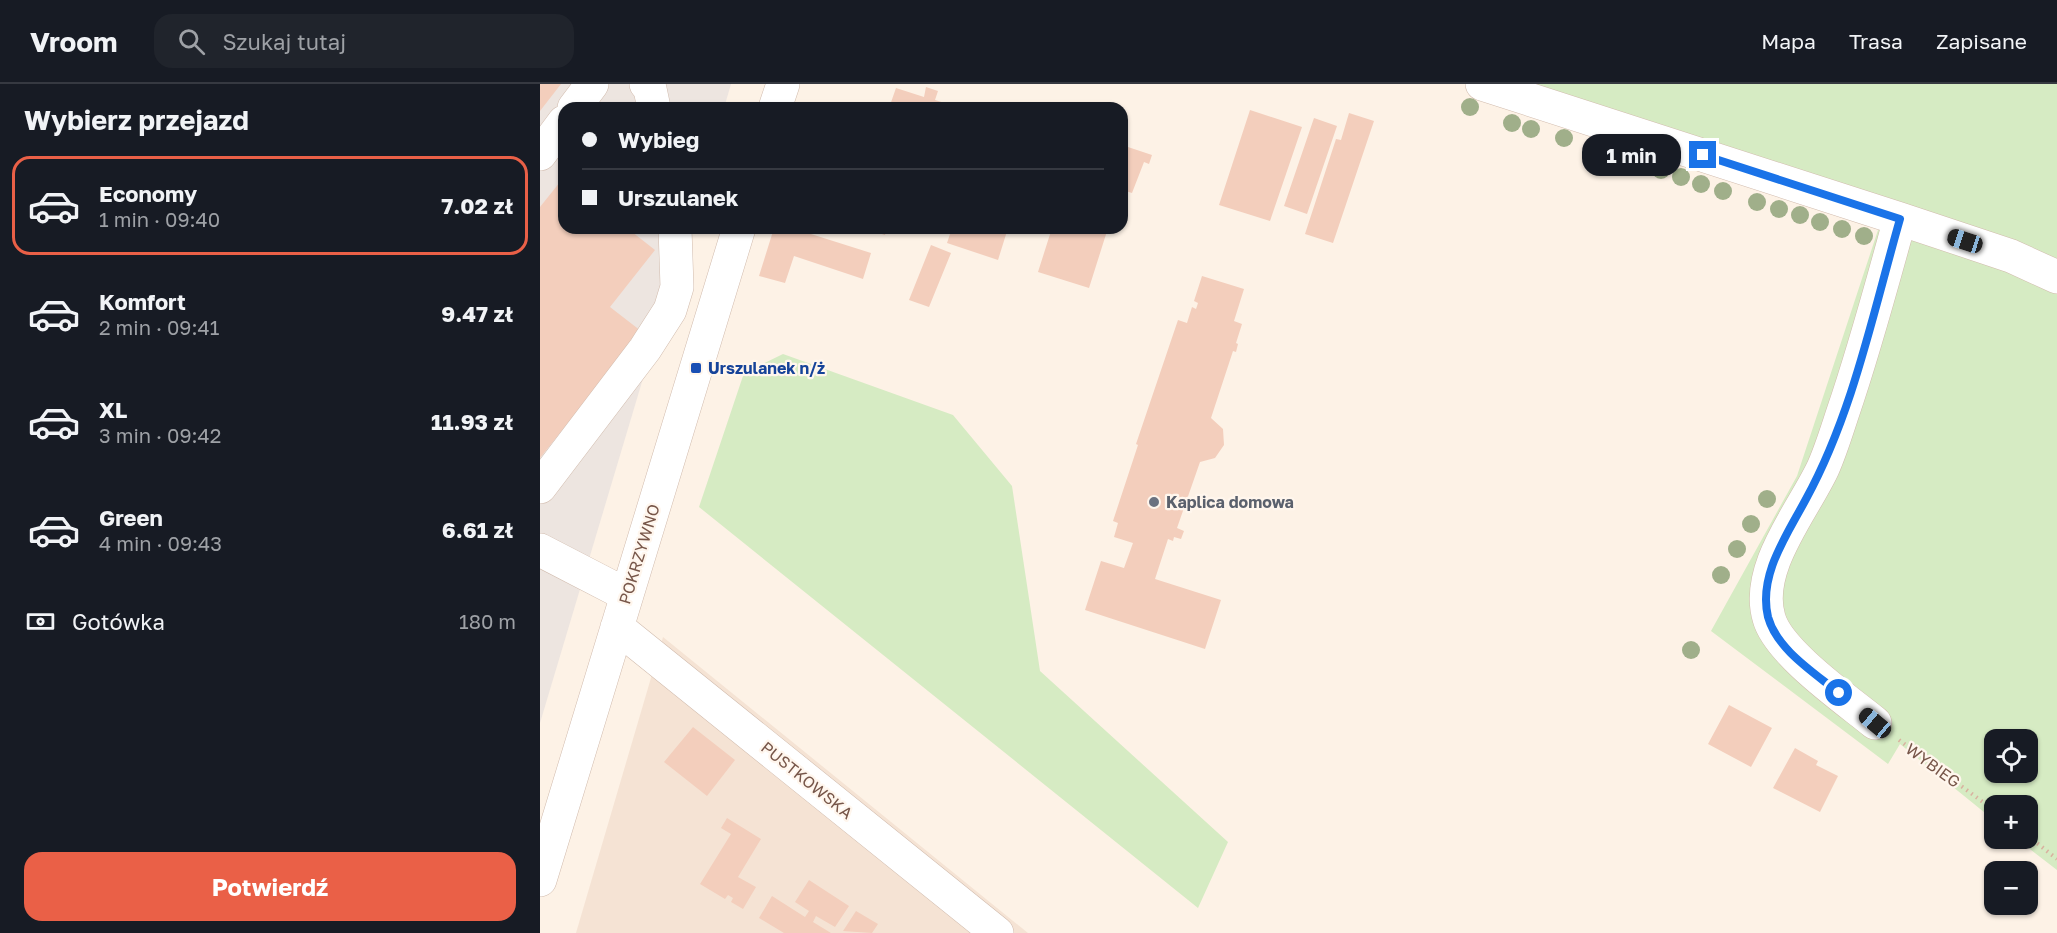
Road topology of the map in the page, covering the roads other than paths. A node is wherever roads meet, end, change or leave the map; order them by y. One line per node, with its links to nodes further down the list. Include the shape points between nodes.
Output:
1 (592, 84): 5 (street)
2 (646, 84): 6 (street)
3 (783, 84): 7 (street)
4 (1482, 84): 10 (street)
5 (578, 102)
6 (653, 102)
7 (777, 102)
8 (558, 130): 9 (street)
9 (540, 154)
10 (1900, 219): 13 (street, via 2011,256); 18 (street, via 1860,363 1824,467 1766,585 1769,619 1788,650)
11 (675, 234): 14 (street, via 677,287 670,310)
12 (737, 234): 16 (street, POKRZYWNO)
13 (2057, 277)
14 (540, 487)
15 (540, 550): 16 (street)
16 (627, 596): 17 (street, POKRZYWNO)
17 (617, 627): 19 (street, POKRZYWNO); 20 (street, PUSTKOWSKA)
18 (1875, 723)
19 (540, 880)
20 (998, 933)

